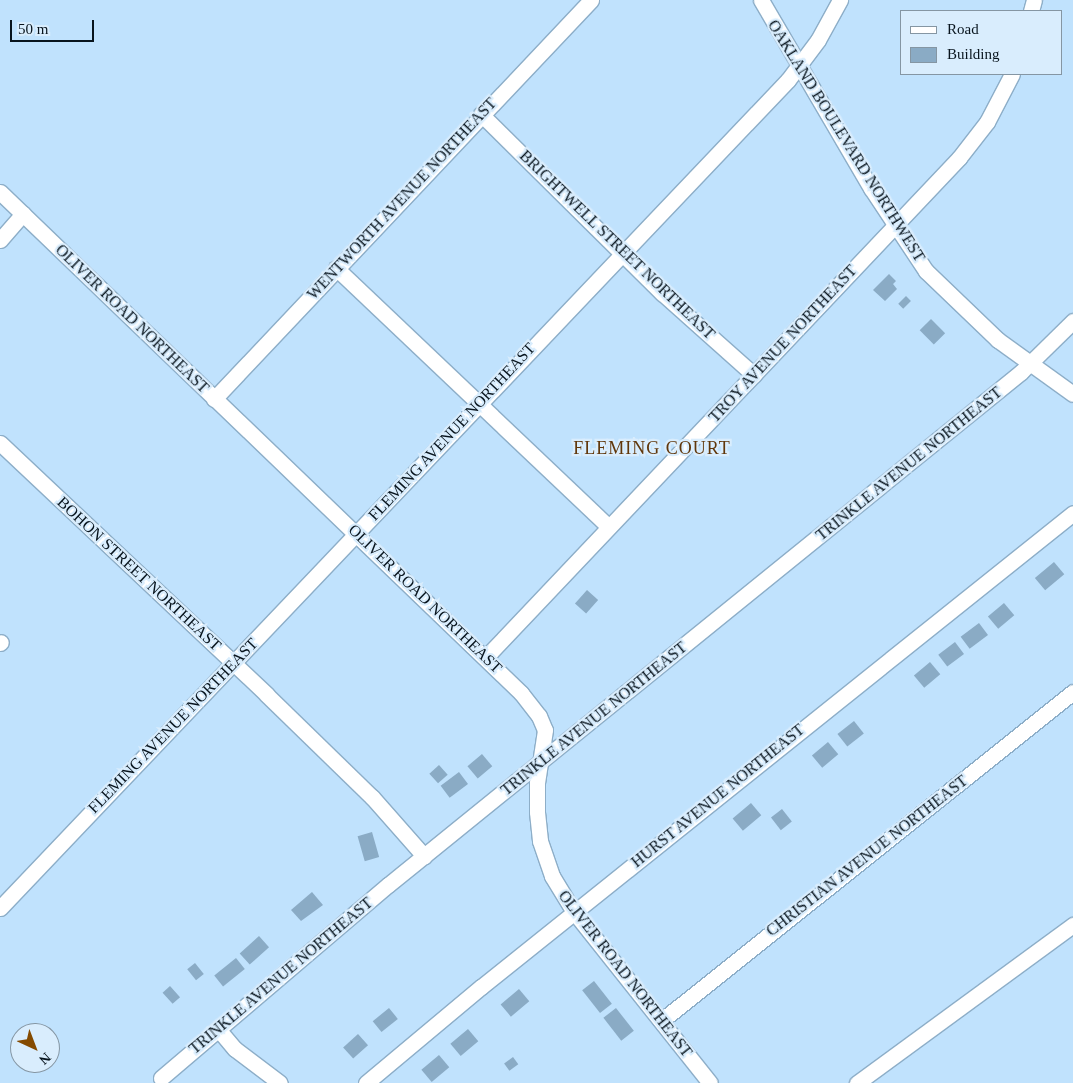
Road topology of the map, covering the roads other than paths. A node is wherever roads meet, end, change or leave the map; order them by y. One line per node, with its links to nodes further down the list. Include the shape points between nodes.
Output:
1 (591, 0): 6 (street, WENTWORTH AVENUE NORTHEAST)
2 (761, 0): 4 (street, OAKLAND BOULEVARD NORTHWEST)
3 (840, 0): 4 (street, FLEMING AVENUE NORTHEAST)
4 (800, 65): 9 (street, OAKLAND BOULEVARD NORTHWEST); 11 (street, FLEMING AVENUE NORTHEAST)
5 (1012, 75): 9 (street, TROY AVENUE NORTHEAST, via 988,122 972,143)
6 (481, 114): 11 (street, BRIGHTWELL STREET NORTHEAST); 12 (street, WENTWORTH AVENUE NORTHEAST)
7 (0, 192): 8 (street, OLIVER ROAD NORTHEAST)
8 (23, 214): 10 (street); 17 (street, OLIVER ROAD NORTHEAST)
9 (895, 226): 14 (street, OAKLAND BOULEVARD NORTHWEST, via 944,291 998,340); 15 (street, TROY AVENUE NORTHEAST)
10 (0, 240)
11 (623, 252): 15 (street, BRIGHTWELL STREET NORTHEAST, via 697,326); 18 (street, FLEMING AVENUE NORTHEAST)
12 (336, 268): 17 (street, WENTWORTH AVENUE NORTHEAST); 18 (street)
13 (1073, 321): 14 (street, TRINKLE AVENUE NORTHEAST)
14 (1031, 364): 16 (street, OAKLAND BOULEVARD NORTHWEST); 26 (street, TRINKLE AVENUE NORTHEAST)
15 (754, 375): 21 (street, TROY AVENUE NORTHEAST)
16 (1073, 394)
17 (214, 399): 22 (street, OLIVER ROAD NORTHEAST)
18 (478, 404): 21 (street); 22 (street, FLEMING AVENUE NORTHEAST)
19 (0, 443): 24 (street, BOHON STREET NORTHEAST)
20 (1073, 513): 29 (street, HURST AVENUE NORTHEAST)
21 (609, 527): 23 (street, TROY AVENUE NORTHEAST)
22 (356, 533): 23 (street, OLIVER ROAD NORTHEAST); 24 (street, FLEMING AVENUE NORTHEAST)
23 (486, 657): 26 (street, OLIVER ROAD NORTHEAST, via 522,693 542,723 545,738)
24 (233, 663): 27 (street, BOHON STREET NORTHEAST, via 372,798); 28 (street, FLEMING AVENUE NORTHEAST)
25 (1073, 692): 31 (street, CHRISTIAN AVENUE NORTHEAST)
26 (540, 762): 27 (street, TRINKLE AVENUE NORTHEAST); 29 (street, OLIVER ROAD NORTHEAST, via 537,783 540,841 552,876)
27 (424, 856): 32 (street, TRINKLE AVENUE NORTHEAST)
28 (0, 908)
29 (574, 912): 31 (street, OLIVER ROAD NORTHEAST); 35 (street, HURST AVENUE NORTHEAST)
30 (1073, 925): 37 (street)
31 (661, 1021): 36 (street, OLIVER ROAD NORTHEAST)
32 (218, 1029): 33 (street, TRINKLE AVENUE NORTHEAST); 34 (street, via 234,1049)
33 (161, 1078)
34 (280, 1083)
35 (366, 1083)
36 (710, 1083)
37 (857, 1083)

